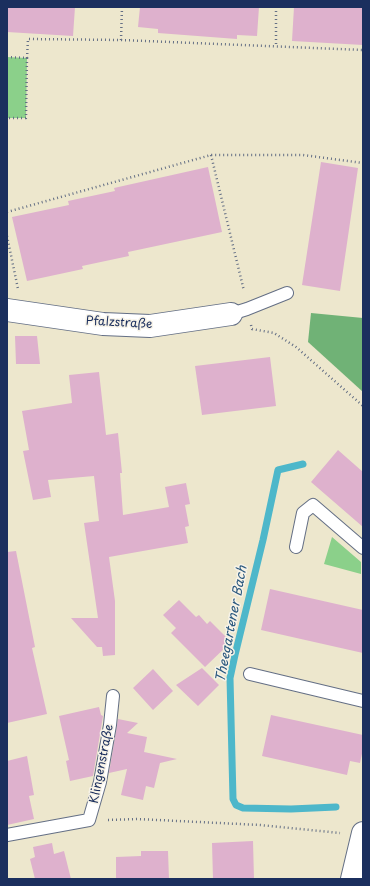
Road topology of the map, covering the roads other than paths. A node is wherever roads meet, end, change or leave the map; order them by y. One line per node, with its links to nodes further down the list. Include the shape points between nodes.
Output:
1 (287, 293): 3 (lane)
2 (13, 302): 3 (street, Pfalzstraße, via 103,324 150,326)
3 (239, 312)
4 (296, 547): 5 (lane, via 304,513 313,505)
5 (363, 548)
6 (250, 674): 8 (lane)
7 (113, 696): 10 (lane, Klingenstraße, via 100,782 89,820)
8 (363, 701)
9 (363, 834): 11 (street)
10 (7, 835)
11 (352, 879)

